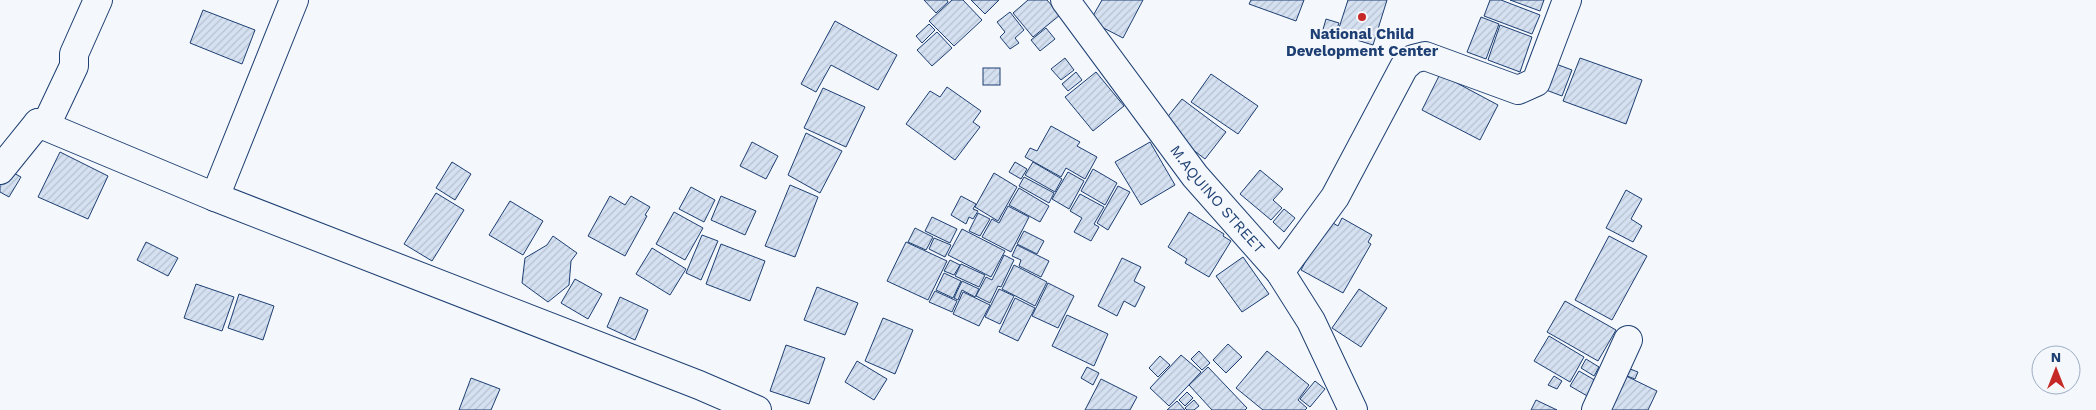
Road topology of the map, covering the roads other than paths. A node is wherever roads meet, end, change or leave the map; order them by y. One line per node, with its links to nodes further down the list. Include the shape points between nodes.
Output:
1 (98, 0): 5 (street, via 74,54 74,66 65,89 47,123)
2 (294, 0): 7 (street)
3 (1065, 0): 8 (street, M.AQUINO STREET, via 1195,176)
4 (1567, 0): 8 (street, via 1536,82 1518,90 1425,56 1413,59 1404,67 1335,197)
5 (38, 124): 6 (street); 7 (street)
6 (0, 170)
7 (215, 197): 10 (street)
8 (1280, 272): 11 (street, M.AQUINO STREET, via 1311,321)
9 (1628, 340): 12 (street)
10 (757, 410)
11 (1353, 410)
12 (1596, 410)

